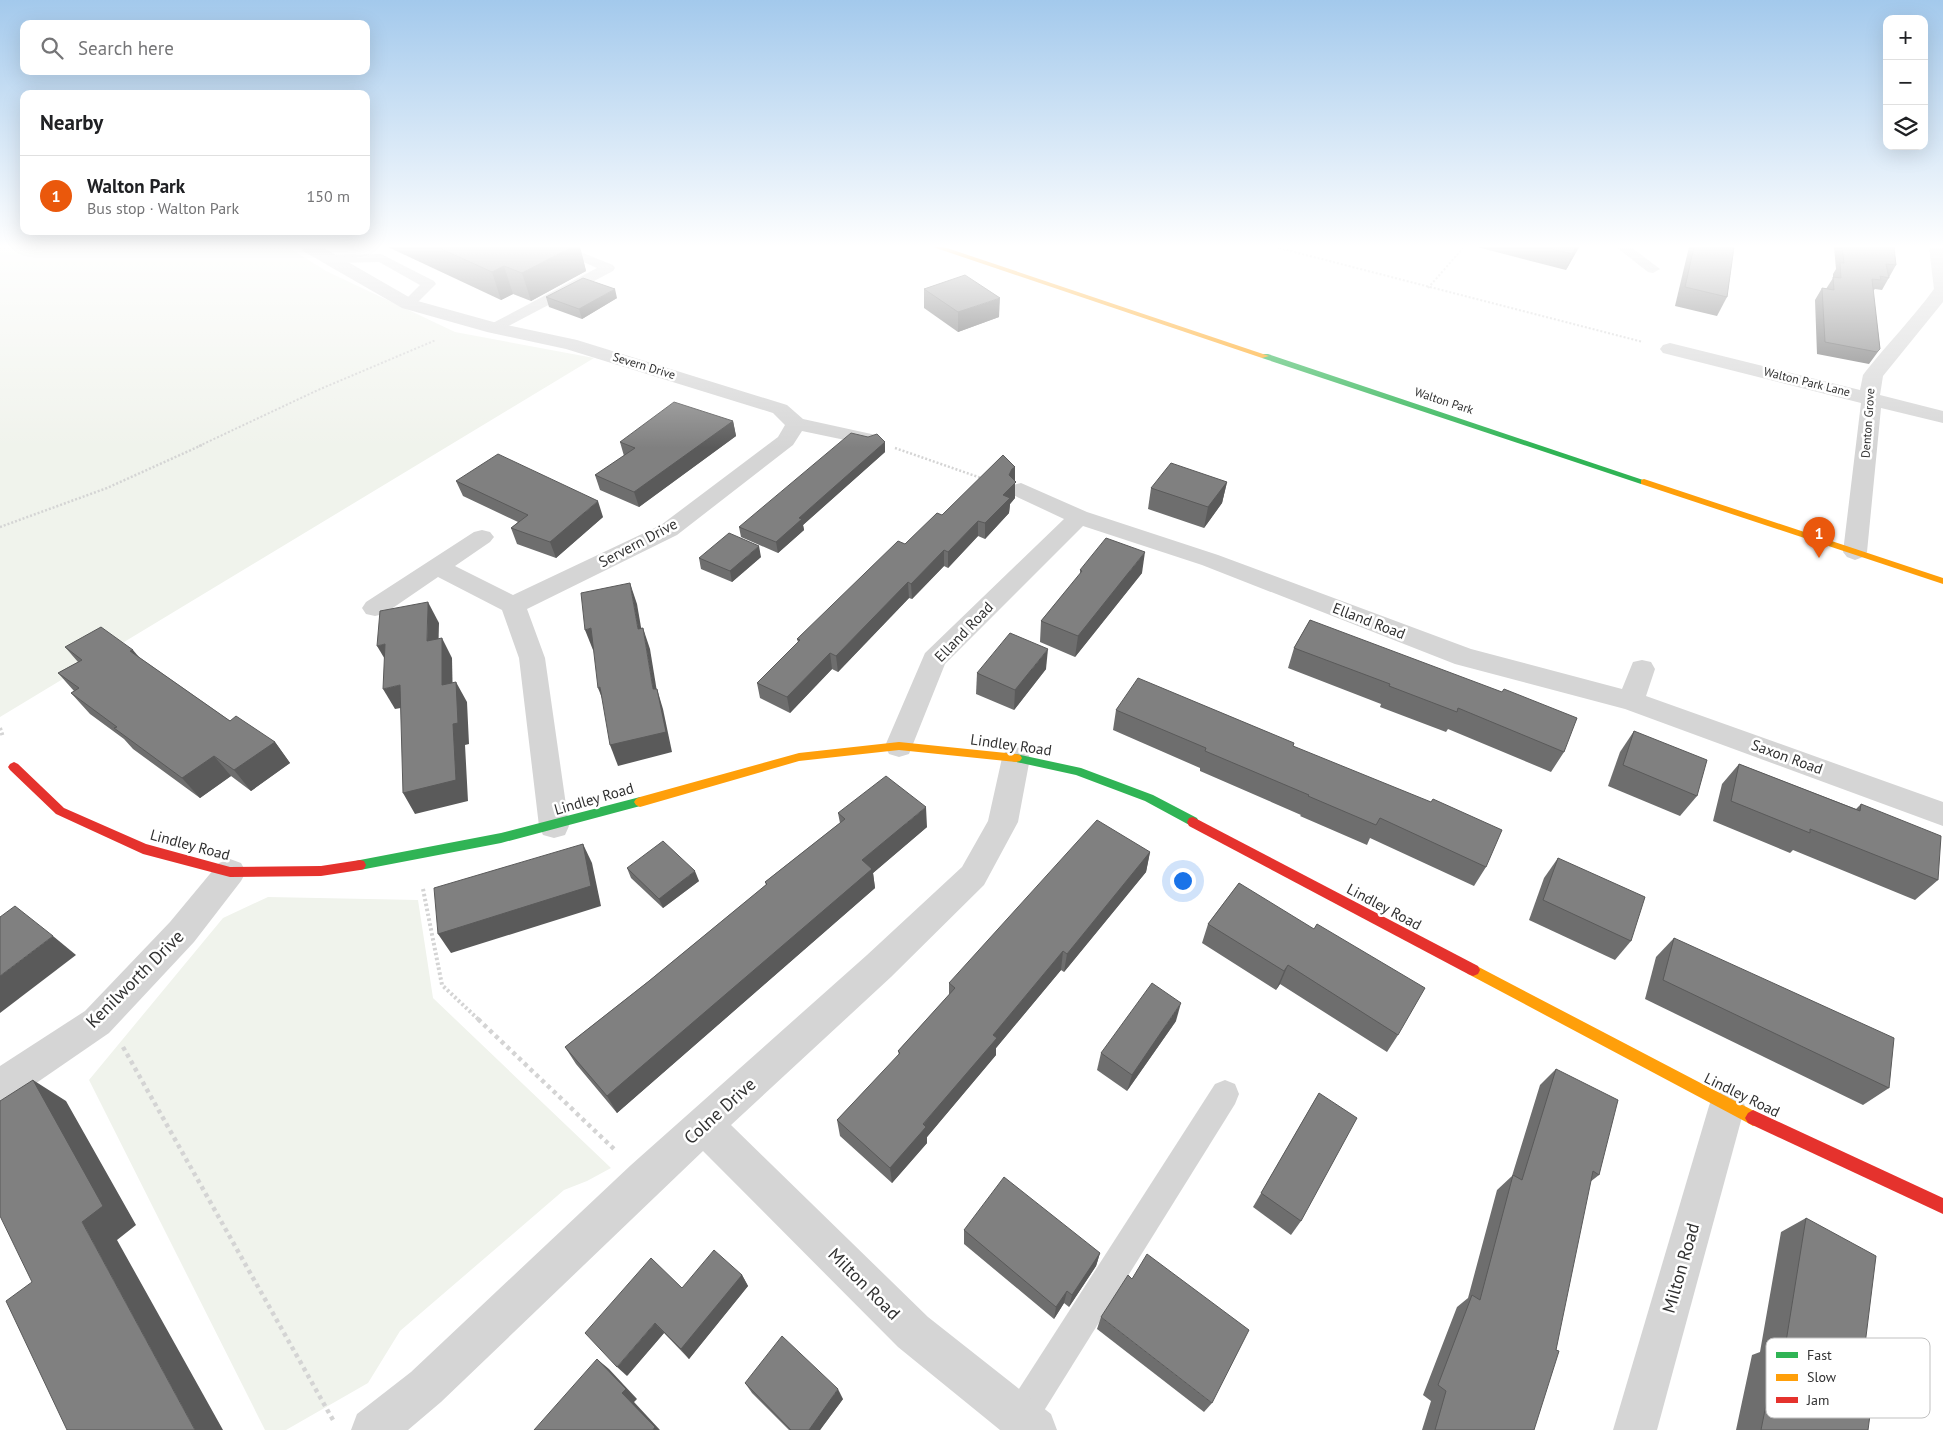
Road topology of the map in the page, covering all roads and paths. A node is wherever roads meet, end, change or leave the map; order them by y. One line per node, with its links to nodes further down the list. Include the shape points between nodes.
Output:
1 (442, 314): 6 (street, Severn Drive)
2 (521, 314): 7 (lane)
3 (1137, 314): 17 (street, Walton Park)
4 (1532, 314): 8 (path)
5 (1925, 314): 9 (street, Denton Grove, via 1873,375)
6 (475, 323): 7 (street, Severn Drive); 15 (path, via 303,397 142,473)
7 (494, 328): 11 (street, Severn Drive, via 570,344 659,370 780,409)
8 (1670, 348): 9 (street, Walton Park Lane)
9 (1870, 398): 10 (street, Walton Park Lane); 17 (street, Denton Grove)
10 (1943, 417)
11 (796, 424): 12 (street, Severn Drive); 20 (street, Servern Drive, via 786,441 669,530)
12 (869, 439): 13 (path)
13 (1021, 490): 14 (street, Elland Road)
14 (1079, 517): 23 (street, Elland Road, via 1210,560 1464,657); 24 (street, Elland Road, via 934,660)
15 (0, 527)
16 (482, 537): 18 (street)
17 (1855, 552): 19 (street, Walton Park)
18 (437, 567): 20 (street); 21 (street)
19 (1943, 581)
20 (513, 605): 28 (street, via 532,658)
21 (375, 608)
22 (1642, 669): 23 (street)
23 (1631, 701): 27 (street, Saxon Road)
24 (899, 746): 25 (street, Lindley Road); 28 (street, Lindley Road, via 799,757)
25 (1016, 758): 34 (street, Lindley Road, via 1077,771 1149,798); 35 (street, Colne Drive, via 1003,822 973,876)
26 (14, 767): 30 (street, Lindley Road, via 60,811 143,849)
27 (1943, 814)
28 (554, 826): 29 (street, Lindley Road)
29 (416, 856): 30 (street, Lindley Road, via 321,871); 36 (path, via 442,985)
30 (230, 872): 31 (street, Kenilworth Drive, via 182,932)
31 (97, 1022): 32 (street, Kenilworth Drive); 39 (path, via 123,1047)
32 (0, 1087)
33 (1225, 1094): 38 (lane)
34 (1727, 1106): 37 (street, Lindley Road); 41 (street, Milton Road)
35 (704, 1125): 36 (street, Colne Drive); 38 (street, Milton Road, via 913,1332)
36 (645, 1179): 40 (street, Colne Drive, via 426,1387)
37 (1943, 1206)
38 (1027, 1424)
39 (336, 1425)
40 (373, 1430)
41 (1635, 1430)

